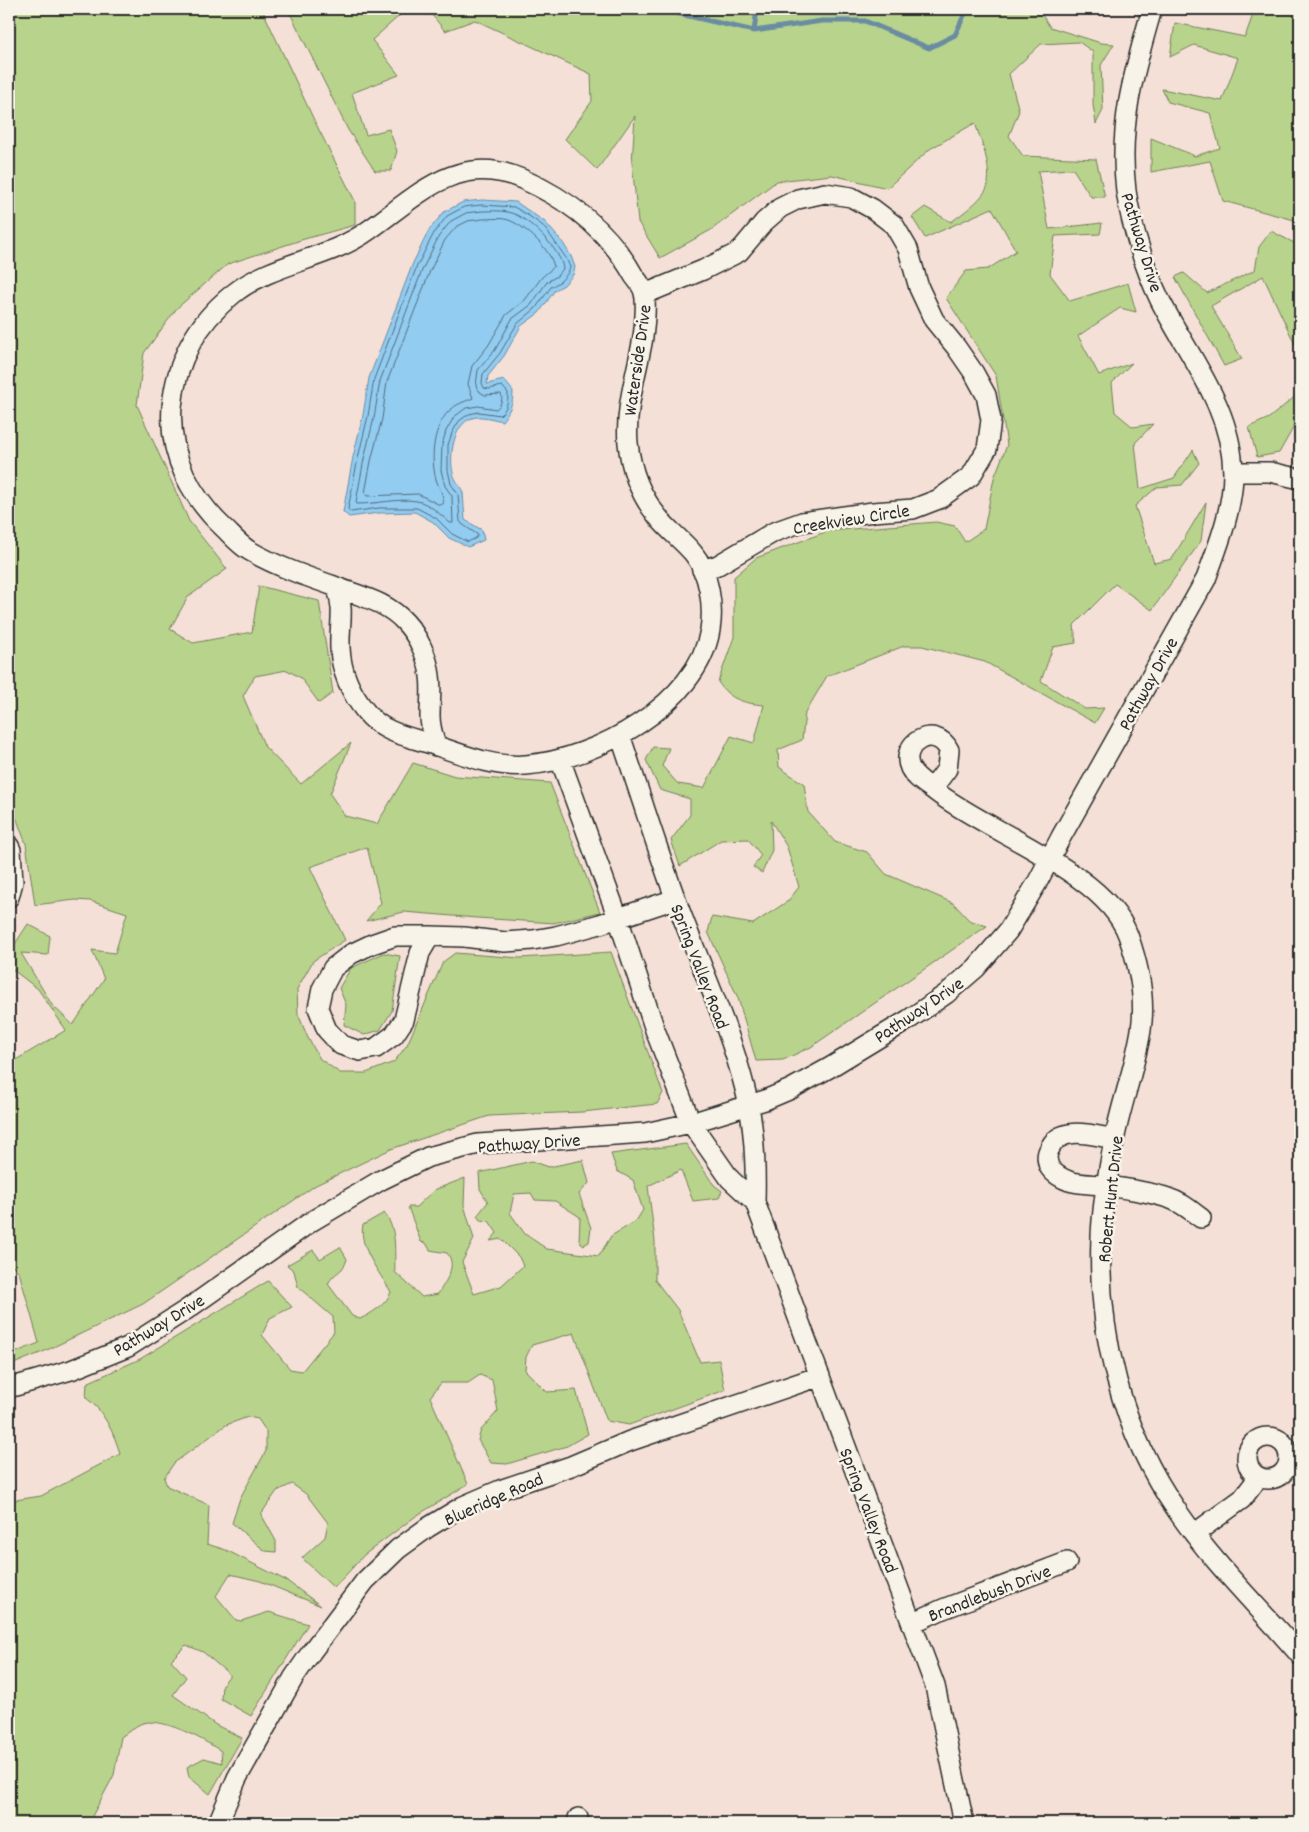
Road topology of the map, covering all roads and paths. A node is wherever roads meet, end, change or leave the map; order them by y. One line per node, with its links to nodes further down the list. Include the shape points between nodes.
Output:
1 (1152, 9): 3 (street, Pathway Drive, via 1133,75 1125,123 1126,192 1156,291 1218,404)
2 (645, 294): 5 (street, Waterside Drive, via 642,340 627,418 632,464 636,482 659,519 697,558); 5 (street, Creekview Circle, via 739,252 764,222 780,208 798,199 825,193 851,198 874,209 894,225 908,249 919,288 934,320 956,347 986,395 991,420 987,449 971,476 939,498 913,510 802,522 774,532 718,565); 6 (street, Waterside Drive, via 624,257 606,235 568,204 521,178 492,169 453,174 431,185 362,235 326,252 271,271 231,295 207,319 190,343 180,366 174,387 172,416 176,455 186,480 200,501 245,548)
3 (1233, 472): 4 (street, via 1270,472); 12 (street, Pathway Drive, via 1222,535 1206,579)
4 (1300, 479)
5 (702, 570): 7 (street, Waterside Drive, via 711,618 706,647 697,667 675,694)
6 (337, 588): 8 (street, Waterside Drive, via 381,603 411,628 431,677 430,723); 8 (street, Waterside Drive, via 343,613 340,630 342,663 359,702 370,717 387,729)
7 (620, 735): 9 (street, Waterside Drive); 14 (street, Spring Valley Road)
8 (436, 746): 9 (street, Waterside Drive, via 497,764 525,765)
9 (560, 759): 15 (street, Spring Valley Road)
10 (932, 789): 12 (street, Robert Hunt Drive)
11 (9, 846): 13 (street, via 13,882)
12 (1050, 860): 17 (street, Pathway Drive, via 1008,931 976,968 946,994 829,1068); 19 (street, Robert Hunt Drive, via 1104,899 1127,931 1136,961 1142,991 1141,1030)
13 (9, 897)
14 (675, 899): 15 (street); 17 (street, Spring Valley Road, via 734,1051)
15 (618, 918): 16 (street, via 533,940 505,942); 18 (street, Spring Valley Road, via 655,1030)
16 (430, 936): 16 (street, via 395,936 351,954 333,968 322,989 318,1008 326,1030 341,1045 360,1051 376,1048 394,1035 404,1020 420,953)
17 (748, 1105): 18 (street, Pathway Drive); 21 (street, Spring Valley Road, via 756,1170)
18 (691, 1123): 21 (street, Spring Valley Road, via 730,1178); 24 (street, Pathway Drive, via 645,1133 478,1144 428,1157 381,1180 312,1221 186,1310 128,1346 72,1370)
19 (1114, 1139): 20 (street, Robert Hunt Drive); 20 (street, via 1068,1133 1056,1139 1047,1152 1054,1173 1070,1181)
20 (1106, 1186): 22 (street, via 1166,1197); 26 (street, Robert Hunt Drive, via 1101,1284 1106,1332 1115,1371 1139,1442 1163,1489)
21 (755, 1202): 23 (street, Spring Valley Road)
22 (1200, 1218)
23 (820, 1376): 28 (street, Spring Valley Road); 30 (street, Blueridge Road, via 630,1441 571,1466 500,1490 464,1506 398,1549 360,1588 298,1671 237,1778)
24 (9, 1388)
25 (1259, 1477): 26 (street, via 1242,1499)
26 (1194, 1534): 29 (street, Robert Hunt Drive)
27 (1067, 1562): 28 (street, Brandlebush Drive)
28 (912, 1623): 31 (street, Spring Valley Road, via 935,1686)
29 (1300, 1655)
30 (218, 1823)
31 (964, 1823)

